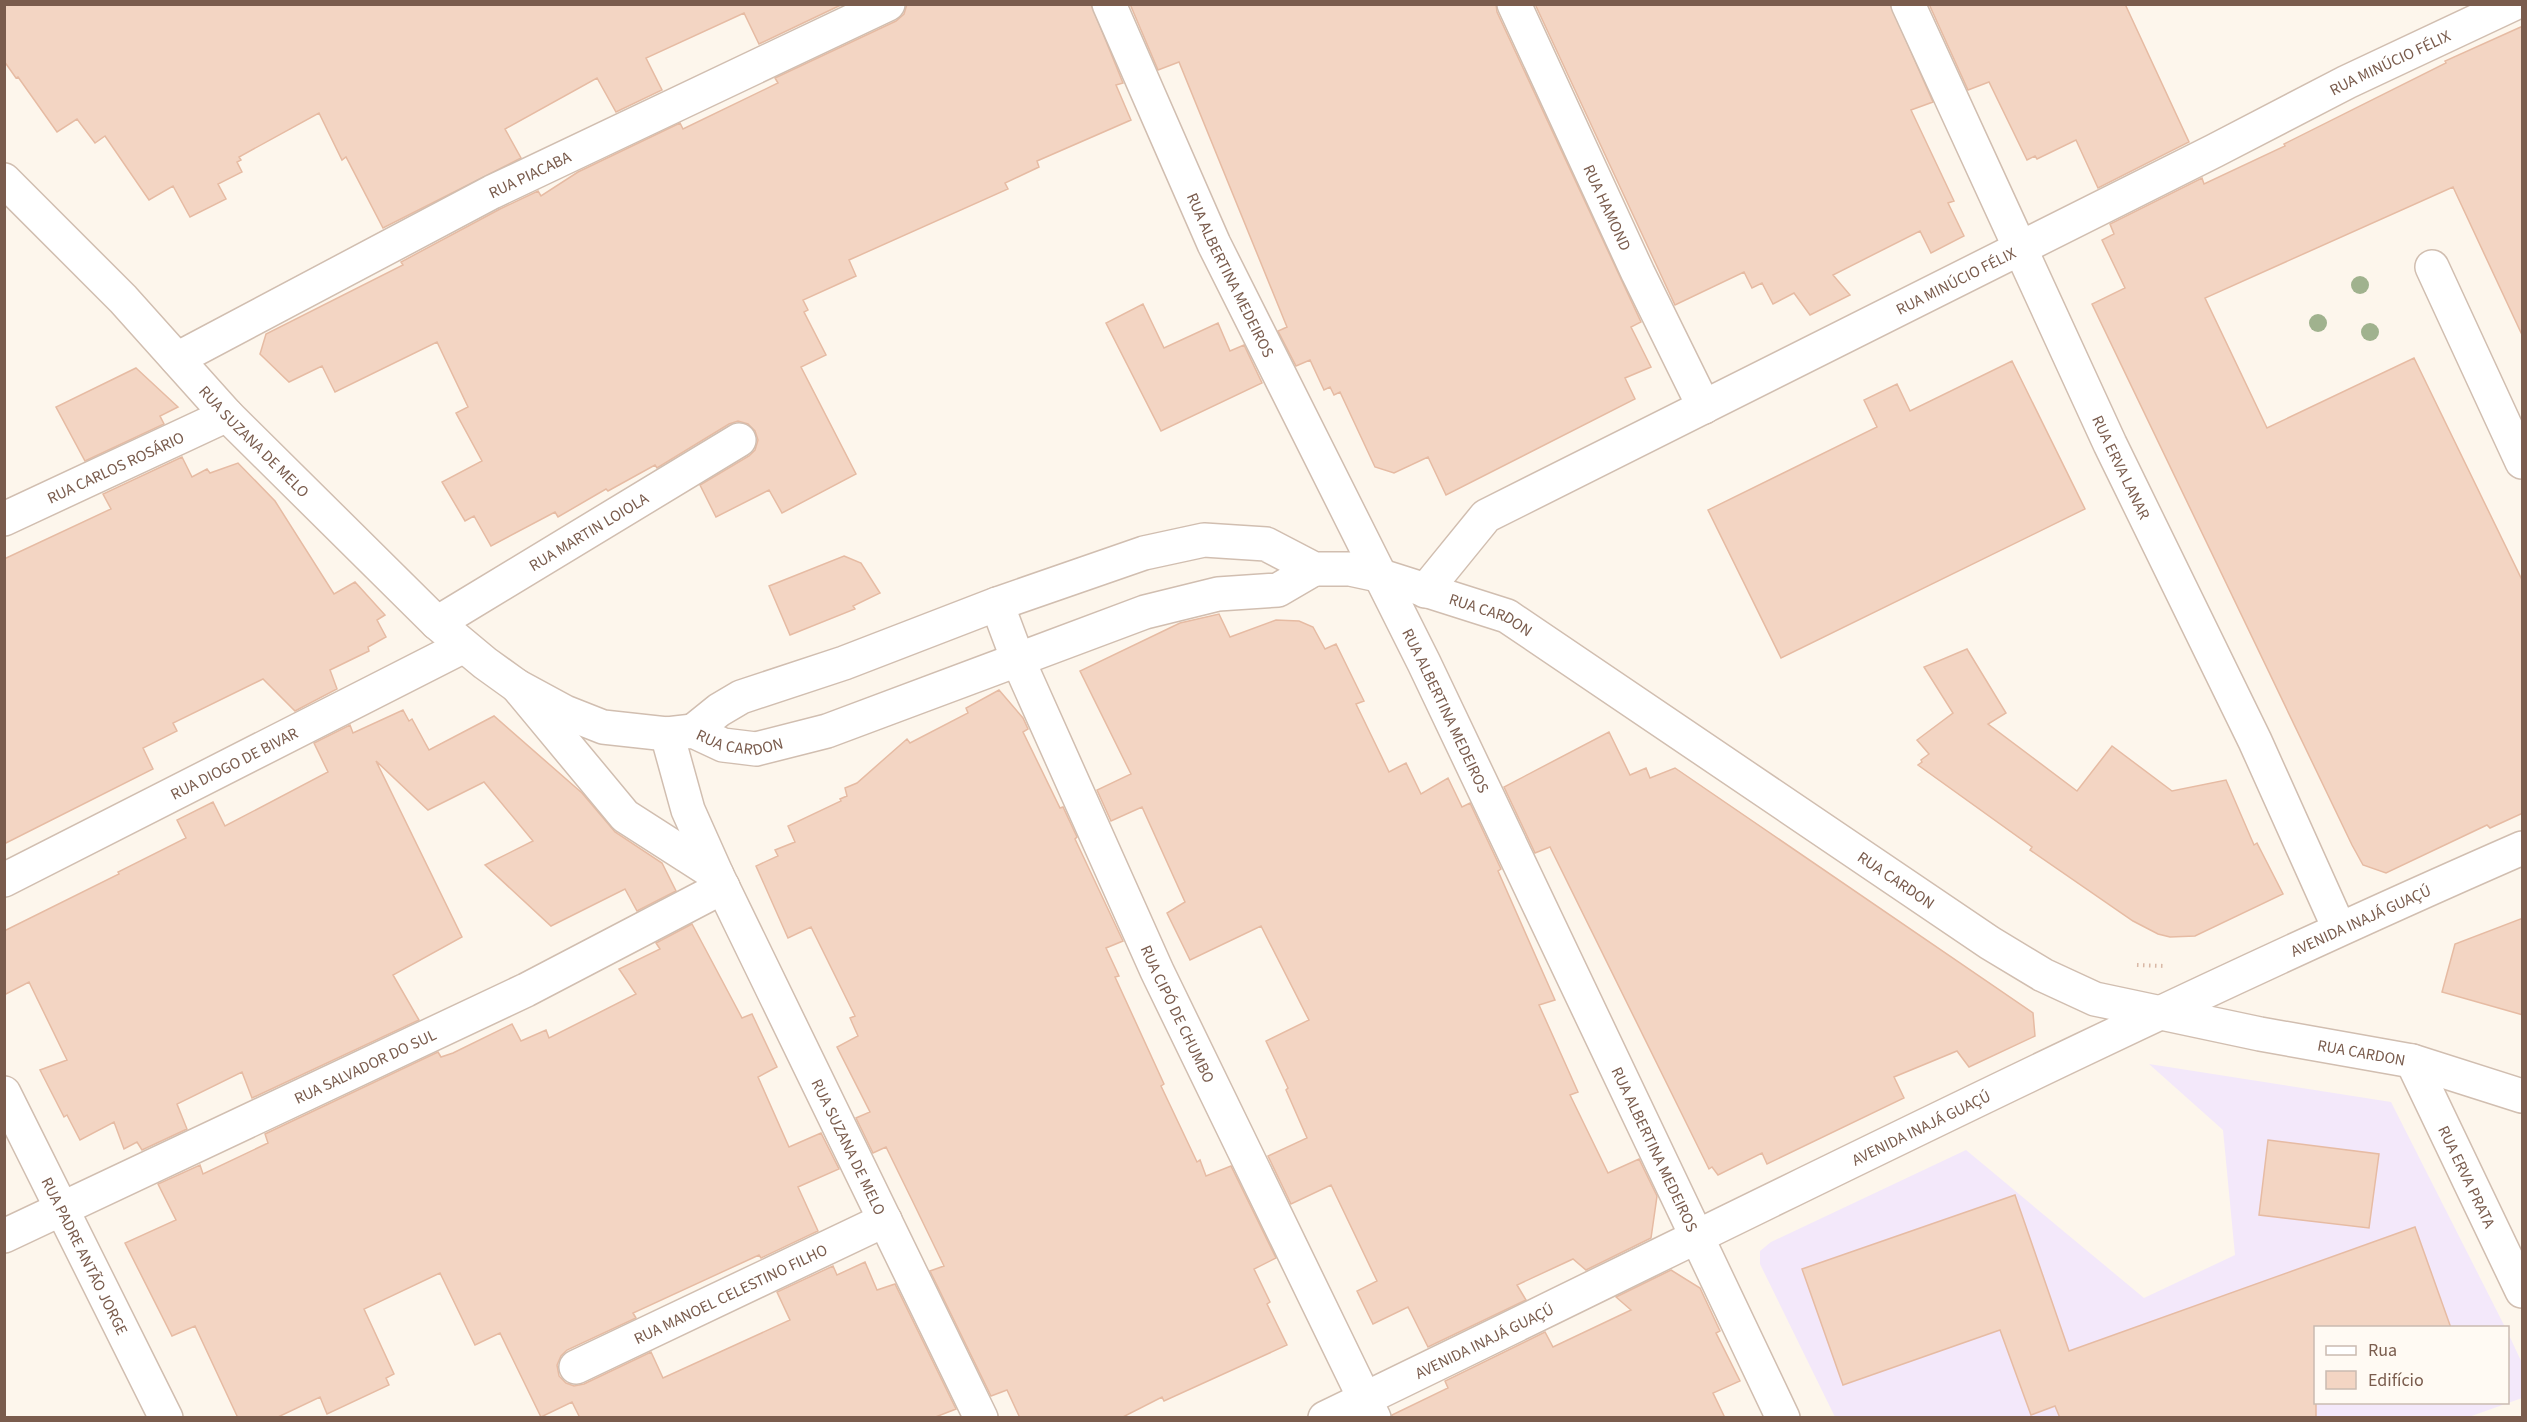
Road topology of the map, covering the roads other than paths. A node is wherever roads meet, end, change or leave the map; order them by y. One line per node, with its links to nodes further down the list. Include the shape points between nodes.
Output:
1 (888, 4): 9 (street, RUA PIACABA, via 492,192)
2 (1109, 4): 16 (street, RUA ALBERTINA MEDEIROS, via 1214,244)
3 (1514, 4): 10 (street, RUA HAMOND)
4 (1908, 4): 7 (street, RUA ERVA LANAR)
5 (2513, 4): 7 (street, RUA MINÚCIO FÉLIX, via 2347,82)
6 (4, 180): 9 (street, RUA SUZANA DE MELO)
7 (2020, 249): 10 (street, RUA MINÚCIO FÉLIX); 27 (street, RUA ERVA LANAR, via 2255,741)
8 (2432, 267): 13 (street)
9 (177, 359): 11 (street, RUA SUZANA DE MELO)
10 (1704, 407): 17 (street, RUA MINÚCIO FÉLIX, via 1486,516)
11 (227, 415): 14 (street, RUA CARLOS ROSÁRIO); 19 (street, RUA SUZANA DE MELO)
12 (739, 440): 19 (street, RUA MARTIN LOIOLA)
13 (2523, 462)
14 (4, 519)
15 (1314, 569): 16 (street, RUA CARDON, via 1350,569); 18 (street, RUA CARDON, via 1266,544 1204,540 1144,553); 21 (street, RUA CARDON, via 1278,590 1218,594 1145,612)
16 (1378, 575): 17 (street, RUA CARDON); 35 (street, RUA ALBERTINA MEDEIROS, via 1424,663)
17 (1425, 591): 28 (street, RUA CARDON, via 1507,616 2043,975 2096,999)
18 (997, 604): 21 (street, RUA CIPÓ DE CHUMBO); 23 (street, RUA CARDON, via 844,663 741,697)
19 (437, 623): 20 (street, RUA SUZANA DE MELO)
20 (464, 646): 22 (street, RUA SUZANA DE MELO); 25 (street, RUA DIOGO DE BIVAR)
21 (1018, 660): 23 (street, RUA CARDON, via 827,731 756,749); 38 (street, RUA CIPÓ DE CHUMBO, via 1156,970)
22 (517, 686): 23 (street, RUA SUZANA DE MELO, via 603,727); 26 (street, RUA SUZANA DE MELO, via 625,816)
23 (680, 733): 26 (street, RUA SUZANA DE MELO, via 688,810)
24 (2523, 848): 27 (street, AVENIDA INAJÁ GUAÇÚ)
25 (4, 880)
26 (720, 881): 32 (street, RUA SALVADOR DO SUL, via 526,990); 33 (street, RUA SUZANA DE MELO)
27 (2339, 928): 28 (street, AVENIDA INAJÁ GUAÇÚ)
28 (2157, 1013): 29 (street, RUA CARDON); 35 (street, AVENIDA INAJÁ GUAÇÚ)
29 (2412, 1061): 31 (street, RUA CARDON); 36 (street, RUA ERVA PRATA)
30 (4, 1093): 32 (street, RUA PADRE ANTÃO JORGE)
31 (2523, 1096)
32 (62, 1209): 34 (street, RUA SALVADOR DO SUL); 39 (street, RUA PADRE ANTÃO JORGE)
33 (885, 1220): 37 (street, RUA MANOEL CELESTINO FILHO); 40 (street, RUA SUZANA DE MELO)
34 (4, 1236)
35 (1696, 1236): 38 (street, AVENIDA INAJÁ GUAÇÚ); 42 (street, RUA ALBERTINA MEDEIROS)
36 (2523, 1292)
37 (576, 1367)
38 (1369, 1408): 41 (street, AVENIDA INAJÁ GUAÇÚ)
39 (166, 1418)
40 (981, 1418)
41 (1325, 1418)
42 (1783, 1418)

